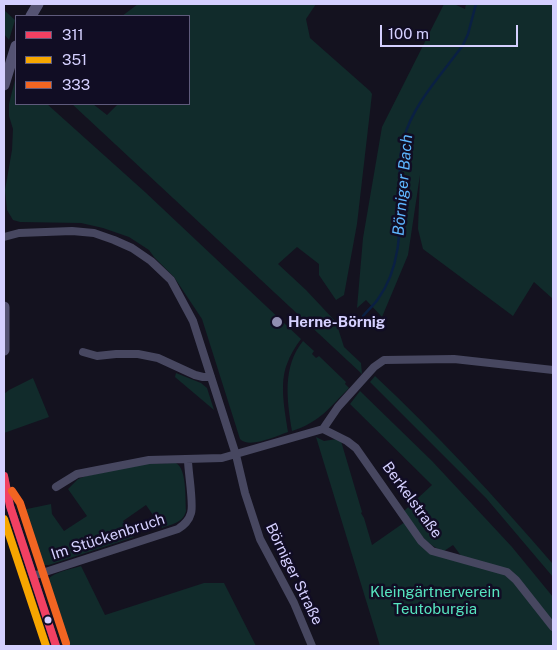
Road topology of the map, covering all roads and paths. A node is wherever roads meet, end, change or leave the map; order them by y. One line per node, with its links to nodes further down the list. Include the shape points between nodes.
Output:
1 (38, 4): 2 (main road)
2 (32, 15)
3 (15, 49): 4 (main road)
4 (4, 85)
5 (4, 237): 10 (street, via 19,232 72,231 94,234 132,248 171,280 193,321)
6 (4, 307): 7 (main road)
7 (4, 350)
8 (83, 352): 10 (street, via 98,356 138,354 158,358 195,375)
9 (553, 370): 11 (street, via 454,359 384,360 338,407)
10 (211, 377): 12 (street)
11 (323, 429): 12 (street); 19 (street, Berkelstraße, via 356,448 432,551 507,572)
12 (236, 455): 13 (street); 21 (street, Börniger Straße, via 260,539 294,602)
13 (188, 460): 15 (street, via 149,460 77,474); 18 (street, Im Stückenbruch, via 192,512 182,526)
14 (4, 476): 17 (street)
15 (56, 487)
16 (4, 497): 17 (street)
17 (10, 506): 18 (street)
18 (33, 576): 20 (street)
19 (553, 627)
20 (56, 646)
21 (312, 646)

